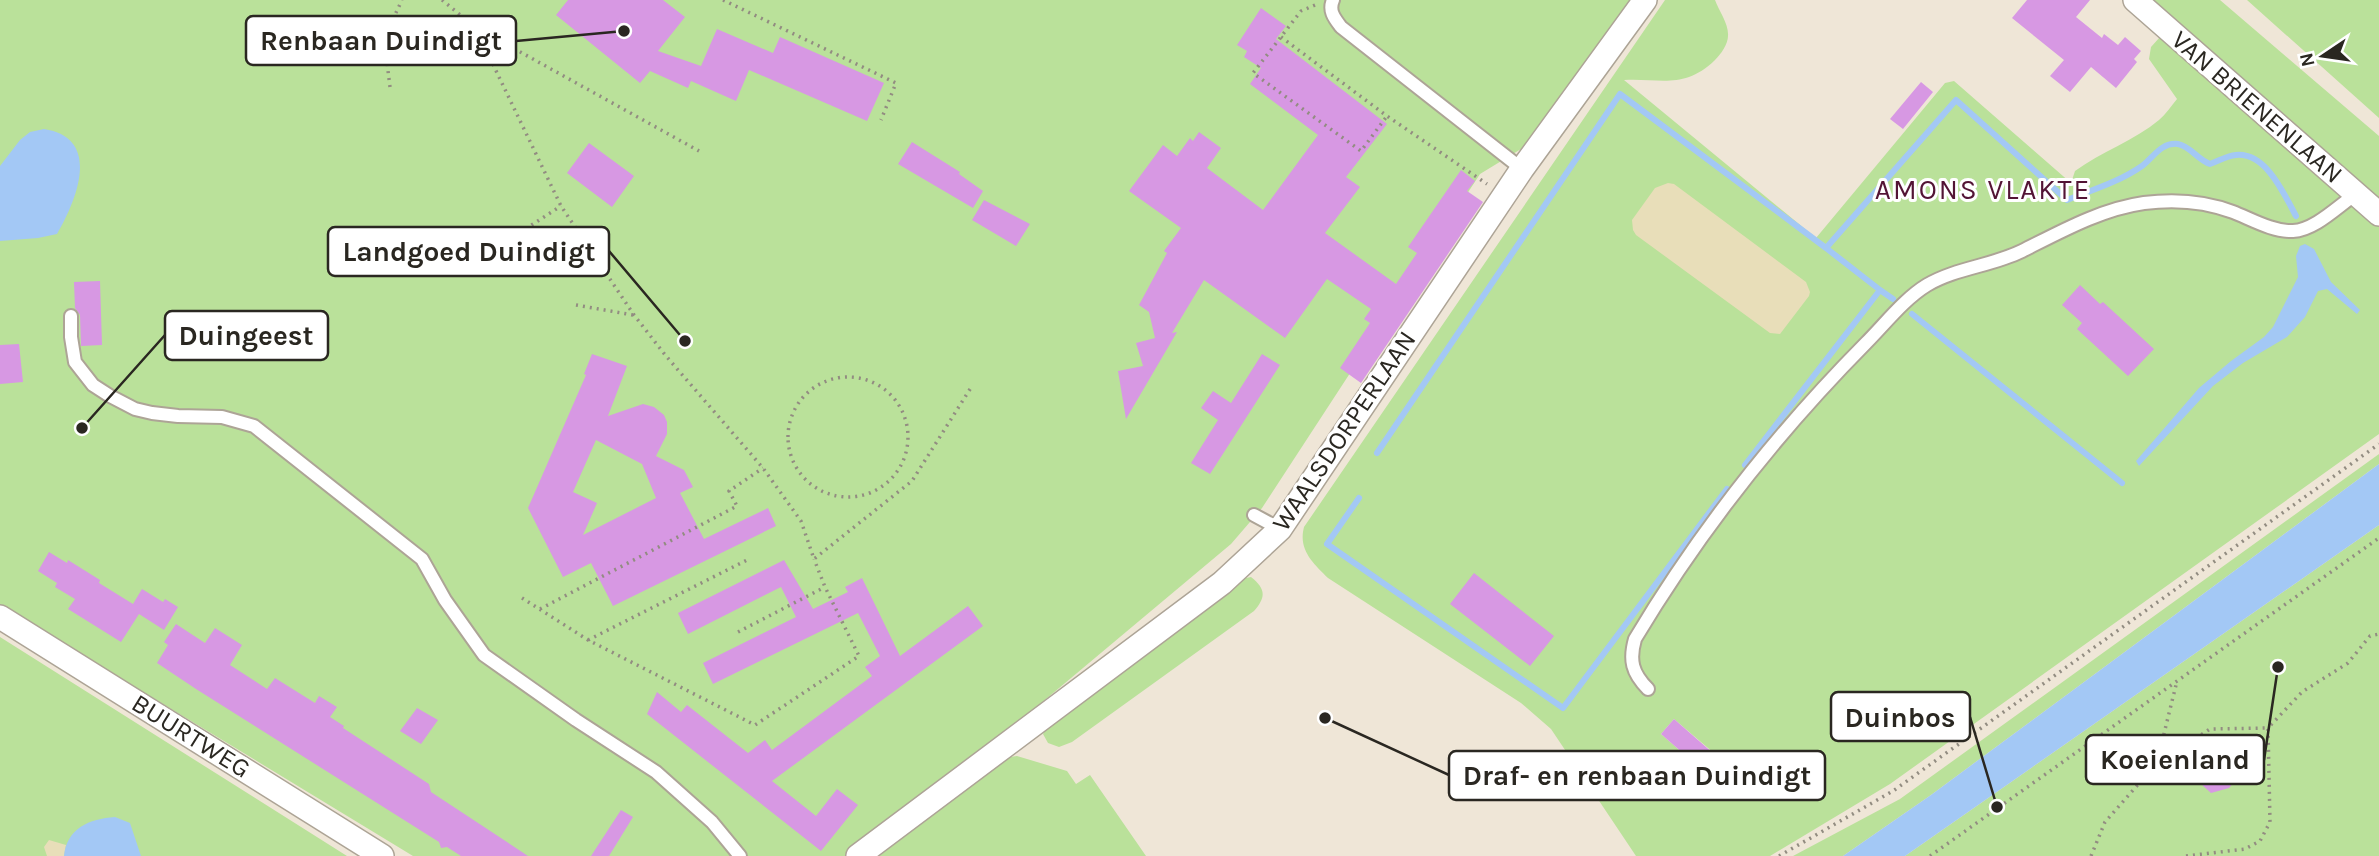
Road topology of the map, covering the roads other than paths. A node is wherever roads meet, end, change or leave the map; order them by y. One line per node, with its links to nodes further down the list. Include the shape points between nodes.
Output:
1 (1645, 0): 4 (street, WAALSDORPERLAAN)
2 (2135, 0): 5 (street, VAN BRIENENLAAN)
3 (1332, 2): 4 (lane, via 1333,18 1341,27)
4 (1522, 169): 9 (street, WAALSDORPERLAAN)
5 (2356, 194): 6 (street, VAN BRIENENLAAN); 11 (lane, via 2294,231 2272,228 2195,201 2143,203 2078,224 2019,253 1925,286 1820,390 1720,513 1635,639 1633,669)
6 (2379, 214)
7 (71, 316): 13 (lane, via 75,362 93,385 135,408 178,416 222,417 254,426 422,559 484,656 656,772 712,822)
8 (1254, 516): 9 (lane)
9 (1280, 529): 14 (street, WAALSDORPERLAAN, via 1222,583)
10 (0, 617): 12 (street, BUURTWEG)
11 (1648, 689)
12 (382, 856)
13 (740, 856)
14 (858, 856)

